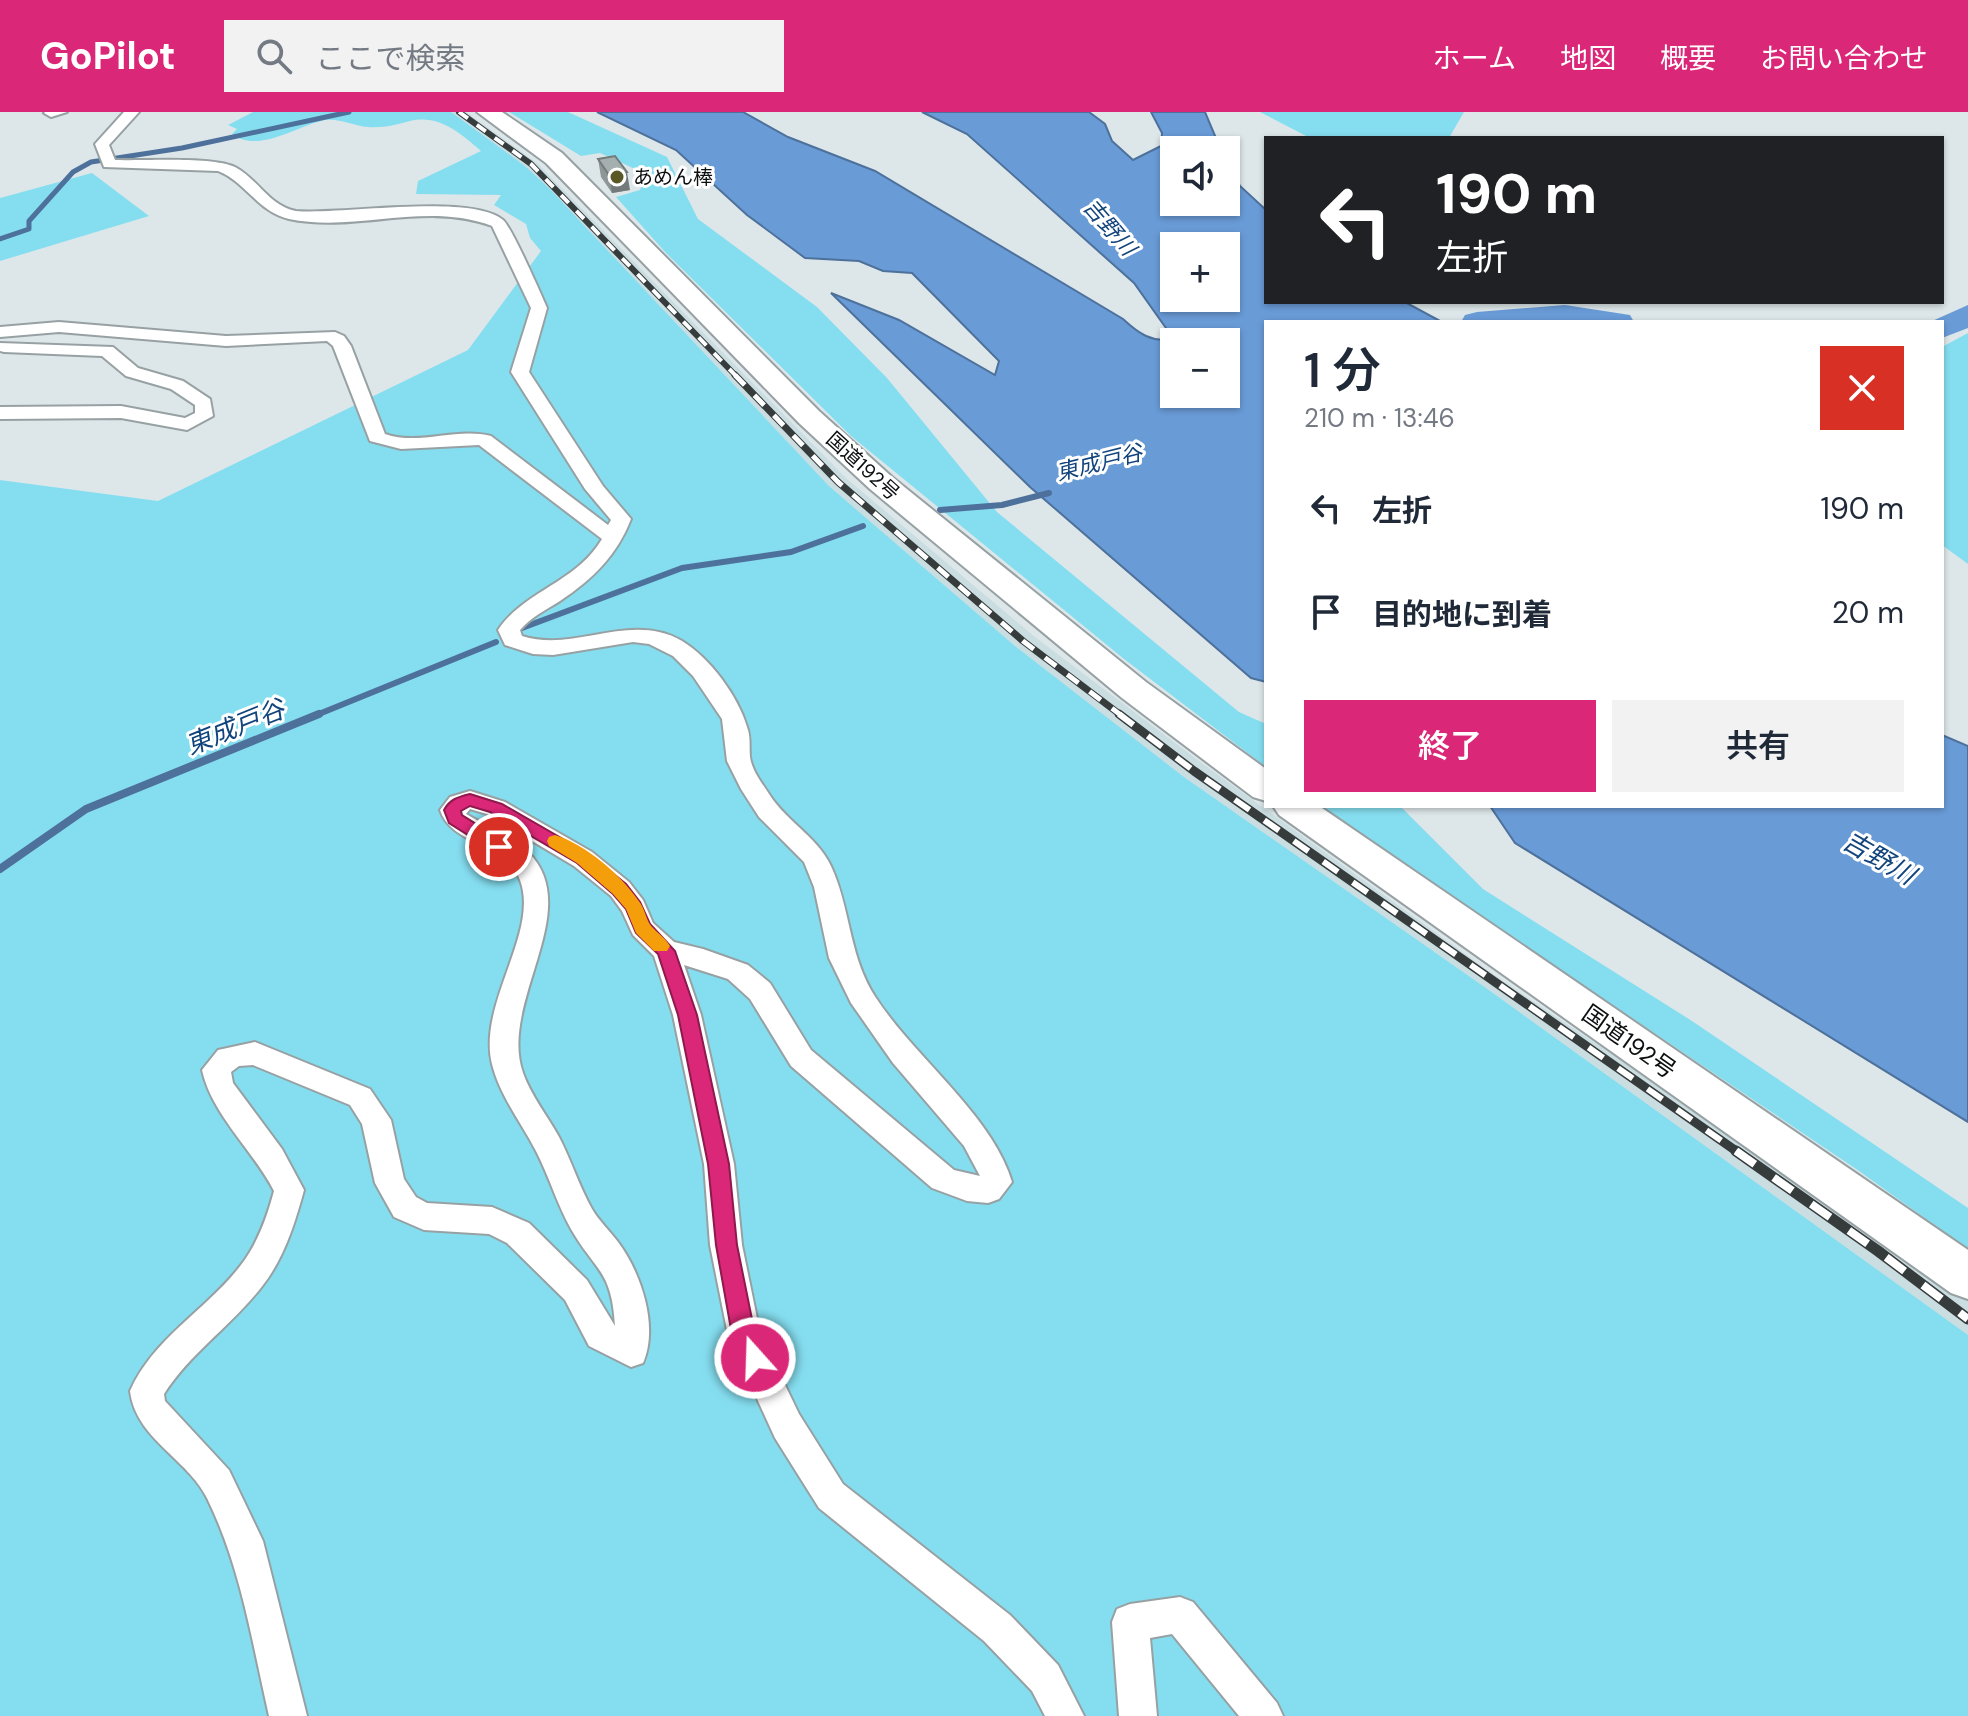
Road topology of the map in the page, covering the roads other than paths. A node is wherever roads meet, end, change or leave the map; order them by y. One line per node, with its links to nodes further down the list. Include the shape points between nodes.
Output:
1 (132, 112): 6 (street, via 102,144 112,165 220,167 233,171 271,207 285,213 458,213 498,223 539,308 520,372 595,489 621,519)
2 (488, 112): 7 (highway, 国道192号, via 554,158 881,483 1134,690)
3 (0, 332): 6 (street, via 59,327 226,341 329,336 342,346 377,437 389,443 484,440)
4 (0, 348): 5 (street, via 107,351 132,372 192,393 204,403 204,416 187,424 121,412)
5 (0, 413)
6 (614, 539): 9 (street, via 581,579 516,618 509,630 513,640 551,650 608,637 647,637 671,644 699,670 725,703 737,730 739,761 764,807 815,857 830,894 846,969 865,1002 970,1134 995,1169 997,1182 988,1190 943,1179 801,1058 760,991 738,972)
7 (1264, 787)
8 (1295, 808): 10 (highway, 国道192号)
9 (666, 951): 11 (street, via 642,928 620,889 583,859 496,808 470,800 452,810 455,819 522,860 533,881 533,927 505,1008 504,1058 522,1105 551,1149 584,1224 626,1284 631,1352 600,1335 576,1290 518,1233 492,1221 424,1216 405,1207 390,1183 376,1120 360,1097 255,1053 223,1060 216,1070 220,1087 289,1190 279,1227 252,1275 169,1358 147,1391 149,1408 217,1482 250,1554); 12 (street, via 687,1015 716,1149 726,1245 744,1335 787,1426 831,1496 997,1628 1045,1678)
10 (1968, 1277)
11 (288, 1716)
12 (1065, 1716)
13 (1138, 1716): 14 (street, via 1130,1622 1180,1615)
14 (1264, 1716)

